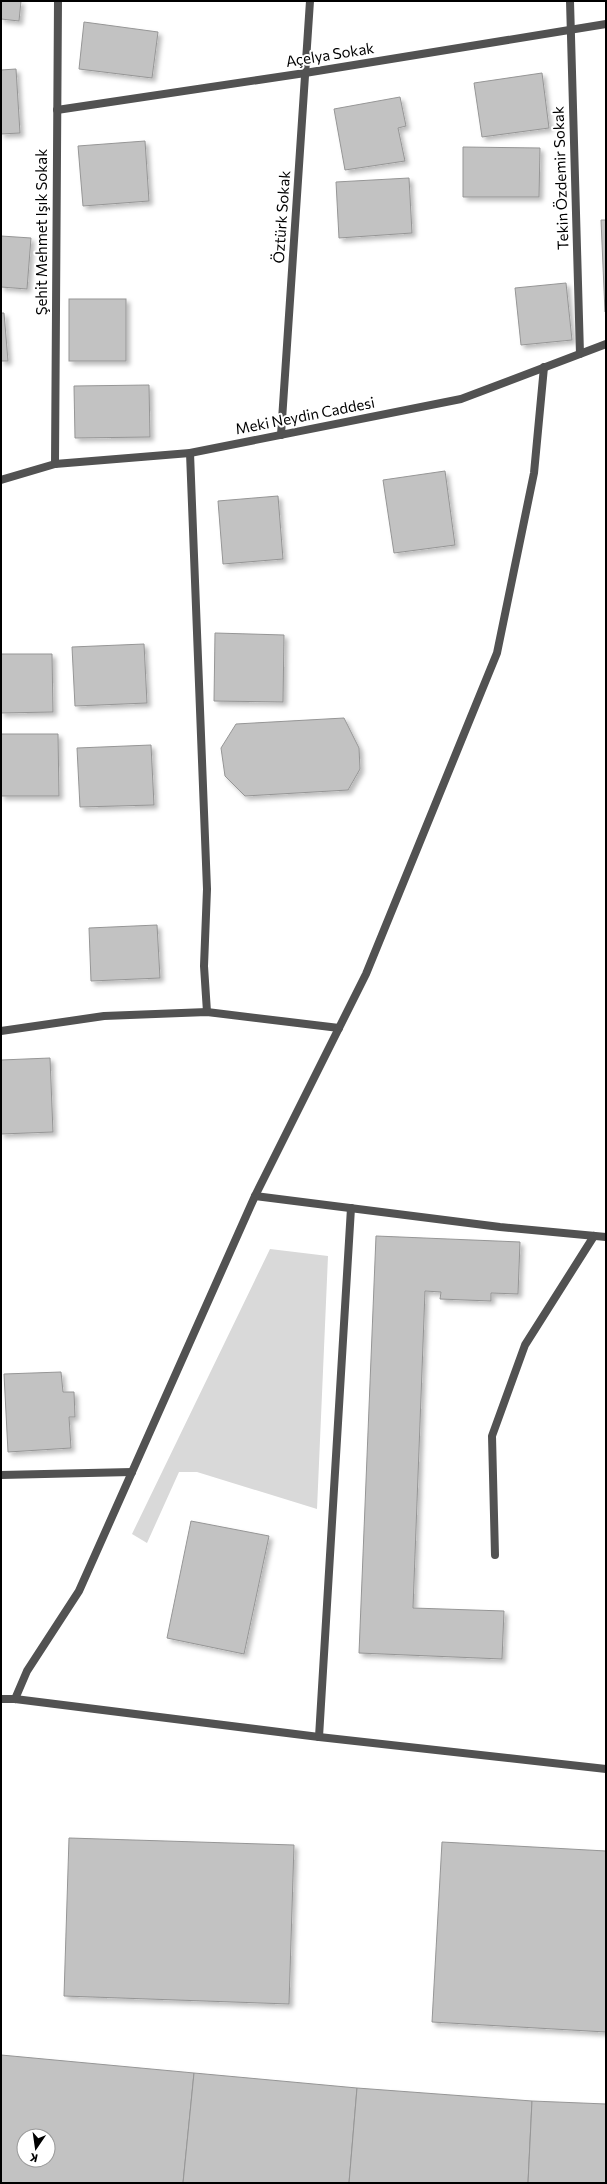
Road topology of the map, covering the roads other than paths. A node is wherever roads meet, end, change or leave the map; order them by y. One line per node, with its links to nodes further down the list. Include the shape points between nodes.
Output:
1 (58, 1): 7 (street, Şehit Mehmet Işık Sokak)
2 (310, 1): 6 (street, Öztürk Sokak)
3 (570, 1): 5 (street, Tekin Özdemir Sokak)
4 (606, 24): 5 (street, Açelya Sokak)
5 (571, 31): 6 (street, Açelya Sokak); 9 (street, Tekin Özdemir Sokak)
6 (305, 73): 7 (street, Açelya Sokak); 11 (street, Öztürk Sokak)
7 (57, 110): 13 (street, Şehit Mehmet Işık Sokak)
8 (606, 344): 9 (street, Meki Neydin Caddesi)
9 (580, 354): 10 (street, Meki Neydin Caddesi)
10 (544, 368): 11 (street, Meki Neydin Caddesi, via 461,399); 16 (street, via 534,473 497,653 366,974)
11 (281, 435): 12 (street, Meki Neydin Caddesi)
12 (190, 453): 13 (street, Meki Neydin Caddesi); 15 (street, via 207,889 204,966)
13 (55, 464): 14 (street, Meki Neydin Caddesi)
14 (1, 480)
15 (206, 1012): 16 (street); 17 (street, via 104,1016)
16 (339, 1028): 18 (street)
17 (1, 1031)
18 (255, 1196): 19 (street); 22 (street)
19 (351, 1208): 20 (street); 27 (street)
20 (594, 1236): 21 (street); 24 (street, via 525,1345 492,1436)
21 (606, 1237)
22 (132, 1472): 23 (street); 26 (street, via 79,1591 27,1671)
23 (1, 1475)
24 (495, 1555)
25 (1, 1699): 26 (street)
26 (15, 1699): 27 (street)
27 (319, 1737): 28 (street)
28 (606, 1769)

